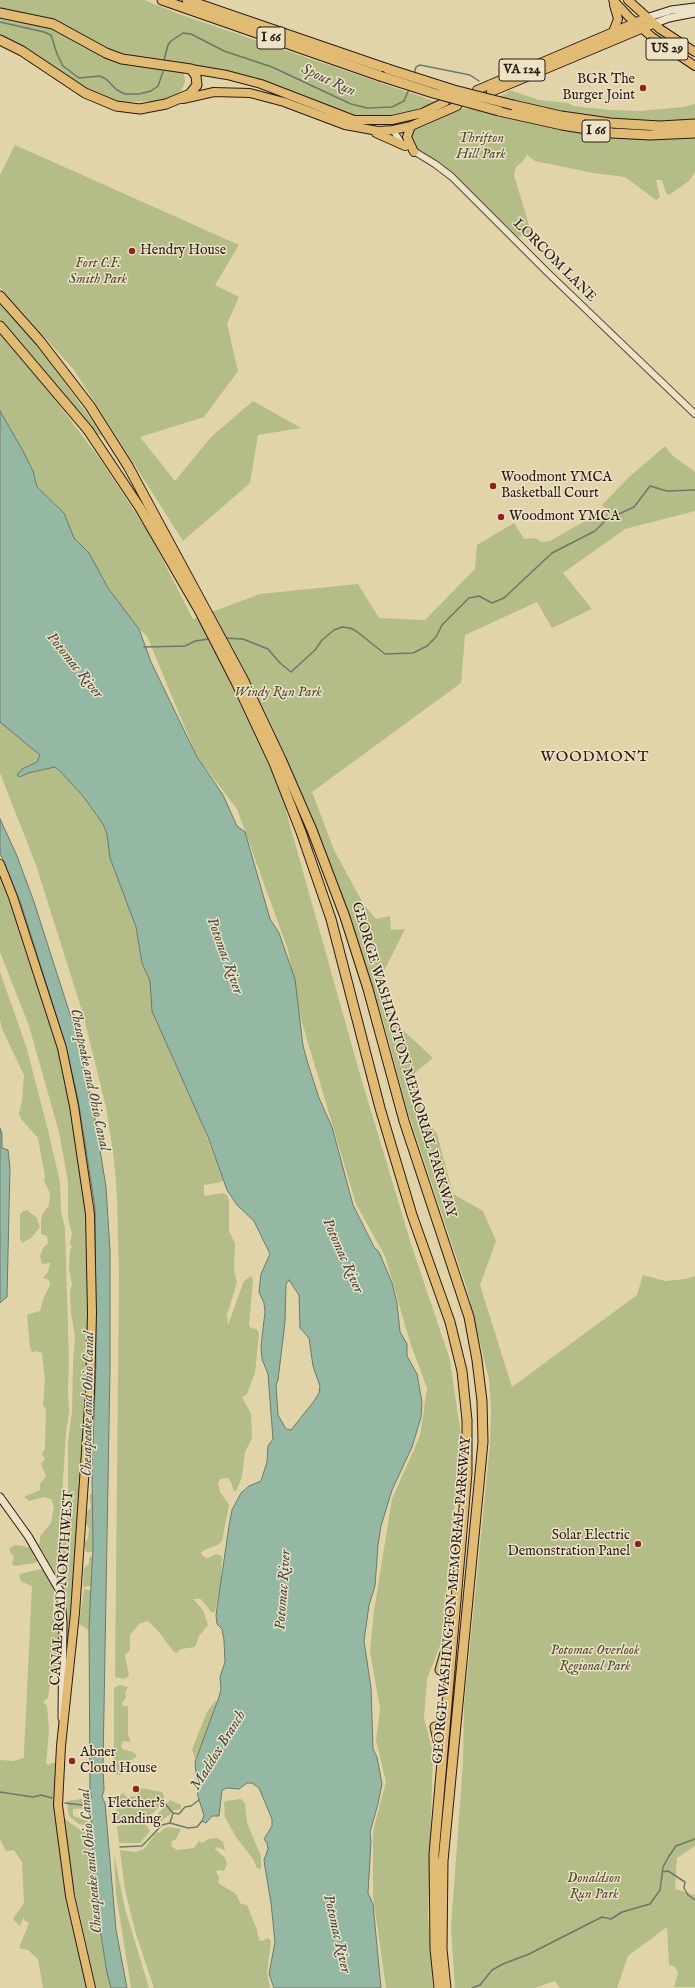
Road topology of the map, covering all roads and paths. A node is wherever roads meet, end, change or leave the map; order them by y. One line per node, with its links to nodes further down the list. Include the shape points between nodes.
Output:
1 (162, 0): 28 (highway, I 66, bridge, via 380,76 499,111 612,133)
2 (187, 0): 24 (highway, I 66, bridge, via 388,69 513,105 560,116 610,123 660,126)
3 (613, 0): 9 (main road, US 29); 12 (main road, via 618,17)
4 (628, 0): 8 (main road, US 29)
5 (695, 7): 8 (main road, via 671,10)
6 (695, 13): 10 (main road)
7 (0, 14): 16 (highway, via 53,24 122,59)
8 (646, 18): 9 (main road, VA 124); 10 (main road, US 29)
9 (635, 23): 11 (main road, US 29); 12 (main road, VA 124)
10 (653, 24): 11 (main road, VA 124); 14 (main road, US 29)
11 (642, 29): 15 (main road, US 29); 18 (main road, VA 124)
12 (613, 32): 17 (main road, VA 124)
13 (0, 40): 19 (highway, via 28,54 85,93 106,103 126,108 140,108)
14 (695, 52)
15 (695, 66)
16 (190, 69): 19 (highway, via 196,76 196,87 190,94); 23 (main road, via 261,84)
17 (477, 90)
18 (492, 92)
19 (174, 102): 26 (main road, via 214,92 250,93 284,102 345,126)
20 (445, 102): 22 (main road)
21 (457, 106): 25 (main road)
22 (422, 112): 23 (main road, via 387,121); 27 (main road, via 398,124)
23 (354, 120): 27 (main road, via 384,125)
24 (695, 124)
25 (411, 126): 27 (main road); 30 (main road, via 407,137)
26 (366, 130): 27 (main road); 29 (main road)
27 (393, 130): 29 (street, LORCOM LANE)
28 (695, 133)
29 (404, 146): 30 (street, LORCOM LANE)
30 (414, 152): 33 (street, LORCOM LANE, via 452,177 550,276)
31 (0, 296): 34 (highway, GEORGE WASHINGTON MEMORIAL PARKWAY, via 40,341 90,406 128,466)
32 (0, 326): 34 (highway, GEORGE WASHINGTON MEMORIAL PARKWAY, via 92,437 140,508)
33 (695, 414)
34 (202, 609): 35 (highway, GEORGE WASHINGTON MEMORIAL PARKWAY)
35 (240, 680): 38 (highway, GEORGE WASHINGTON MEMORIAL PARKWAY, via 301,832 331,919 380,1108 412,1215 450,1322 462,1371 467,1420 467,1473); 43 (highway, GEORGE WASHINGTON MEMORIAL PARKWAY, via 312,830 345,918 368,989 404,1121 469,1317 477,1360 482,1401 483,1449 442,1861)
36 (0, 864): 41 (main road, CANAL ROAD NORTHWEST, via 62,1048 74,1106 90,1214 90,1385 72,1655)
37 (0, 1497): 41 (main road, via 56,1581 61,1596)
38 (453, 1630): 39 (highway); 42 (highway, GEORGE WASHINGTON MEMORIAL PARKWAY)
39 (440, 1670)
40 (435, 1727): 42 (highway)
41 (63, 1728): 44 (main road, CANAL ROAD NORTHWEST, via 58,1797 60,1823 70,1896)
42 (442, 1756): 43 (highway, GEORGE WASHINGTON MEMORIAL PARKWAY, via 434,1854)
43 (438, 1949): 45 (highway, GEORGE WASHINGTON MEMORIAL PARKWAY); 46 (highway, GEORGE WASHINGTON MEMORIAL PARKWAY)
44 (91, 1988)
45 (438, 1988)
46 (446, 1988)

